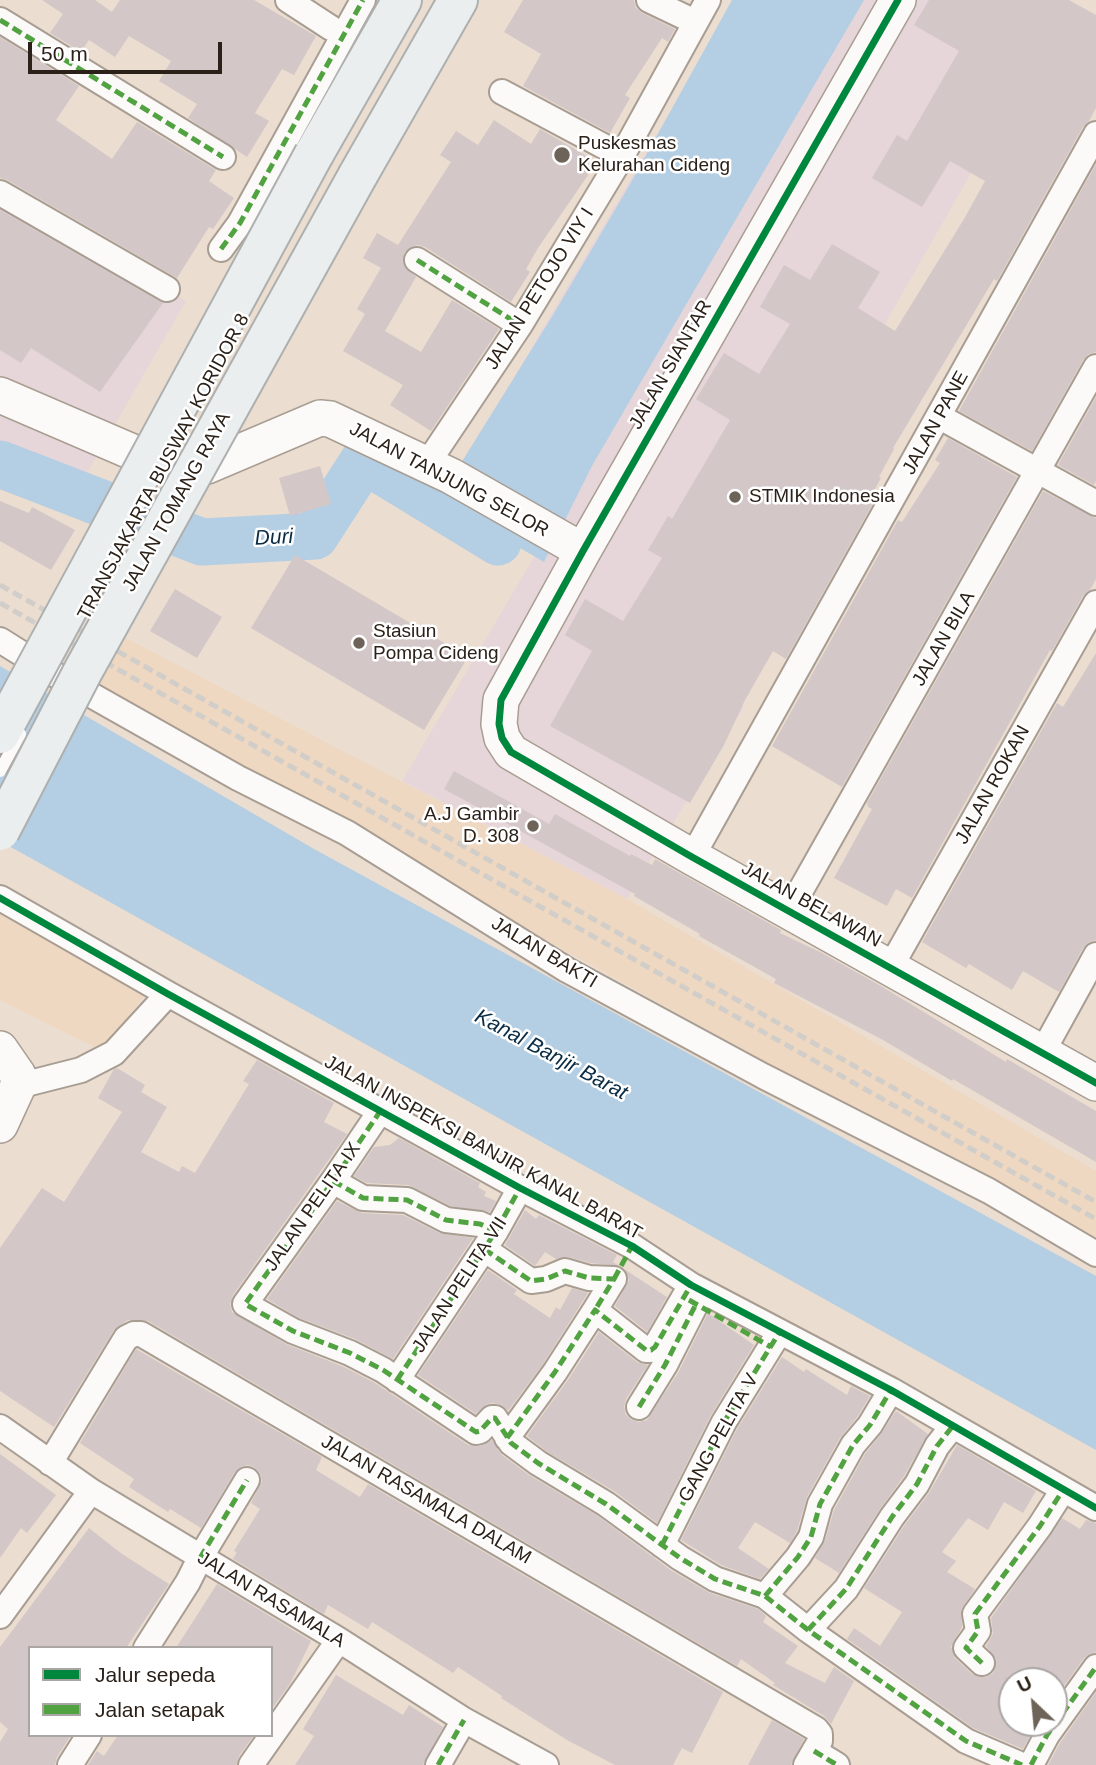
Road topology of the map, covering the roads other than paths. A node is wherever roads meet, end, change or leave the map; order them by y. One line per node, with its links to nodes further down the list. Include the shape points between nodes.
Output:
1 (288, 0): 10 (street)
2 (363, 0): 16 (street, via 240,223)
3 (402, 0): 34 (main road, bridge, via 314,153)
4 (458, 0): 38 (main road, JALAN TOMANG RAYA, bridge, via 90,659)
5 (649, 0): 9 (street)
6 (708, 0): 9 (street, JALAN PETOJO VIY I)
7 (898, 0): 29 (street, JALAN SIANTAR)
8 (0, 20): 14 (street)
9 (695, 22): 13 (street, JALAN PETOJO VIY I)
10 (331, 28)
11 (502, 92): 13 (street)
12 (1096, 134): 23 (street, JALAN PANE)
13 (622, 156): 19 (street, JALAN PETOJO VIY I)
14 (223, 157)
15 (0, 193): 18 (street)
16 (221, 249)
17 (417, 260): 19 (street)
18 (167, 289)
19 (520, 326): 25 (street, JALAN PETOJO VIY I)
20 (253, 337): 37 (lane, TRANSJAKARTA BUSWAY KORIDOR 8)
21 (1096, 367): 26 (street, JALAN BILA)
22 (0, 395): 25 (street, JALAN TANJUNG SELOR, via 178,468 207,466 320,418)
23 (940, 417): 26 (street); 39 (street, JALAN PANE)
24 (171, 455): 27 (lane, TRANSJAKARTA BUSWAY KORIDOR 8)
25 (439, 470): 29 (street, JALAN TANJUNG SELOR)
26 (1039, 472): 28 (street); 41 (street, JALAN BILA)
27 (158, 479)
28 (1096, 503)
29 (578, 548): 35 (street, JALAN SIANTAR, via 501,700 499,724)
30 (1096, 603): 43 (street, JALAN ROKAN)
31 (0, 640): 55 (street, JALAN BAKTI, via 238,778 347,833 567,970 989,1191)
32 (59, 661): 33 (lane)
33 (46, 686)
34 (13, 728): 36 (lane, bridge)
35 (511, 752): 39 (street, JALAN BELAWAN)
36 (0, 771)
37 (0, 805)
38 (0, 831)
39 (692, 857): 41 (street, JALAN BELAWAN)
40 (0, 898): 44 (street, JALAN INSPEKSI BANJIR KANAL BARAT)
41 (789, 911): 43 (street, JALAN BELAWAN)
42 (1096, 955): 46 (street)
43 (890, 968): 46 (street, JALAN BELAWAN)
44 (168, 994): 48 (street, via 114,1053 81,1070); 49 (street, JALAN INSPEKSI BANJIR KANAL BARAT)
45 (0, 1049): 48 (street, via 18,1075)
46 (1042, 1053): 47 (street, JALAN BELAWAN)
47 (1096, 1083)
48 (18, 1086): 50 (street)
49 (381, 1110): 51 (street, JALAN PELITA IX); 52 (street, JALAN INSPEKSI BANJIR KANAL BARAT)
50 (0, 1125)
51 (333, 1181): 53 (street, via 363,1198 407,1200 439,1218 480,1224); 60 (street, JALAN PELITA IX, via 245,1304)
52 (520, 1188): 53 (street, JALAN PELITA VII); 54 (street, JALAN INSPEKSI BANJIR KANAL BARAT)
53 (490, 1240): 56 (street, via 531,1280 565,1272); 60 (street, JALAN PELITA VII)
54 (632, 1246): 56 (street); 57 (street, JALAN INSPEKSI BANJIR KANAL BARAT)
55 (1096, 1254)
56 (614, 1279): 58 (street)
57 (690, 1296): 58 (street, via 651,1350); 59 (street, JALAN INSPEKSI BANJIR KANAL BARAT); 62 (street, via 665,1365)
58 (595, 1310): 65 (street)
59 (775, 1340): 61 (street, JALAN INSPEKSI BANJIR KANAL BARAT); 71 (street, GANG PELITA V, via 724,1423)
60 (397, 1380): 65 (street, via 476,1432 494,1417)
61 (891, 1390): 64 (street, JALAN INSPEKSI BANJIR KANAL BARAT); 73 (street, via 820,1504 811,1537)
62 (639, 1407)
63 (0, 1427): 66 (street, JALAN RASAMALA)
64 (952, 1427): 68 (street, JALAN INSPEKSI BANJIR KANAL BARAT); 75 (street, via 846,1589)
65 (508, 1438): 71 (street)
66 (50, 1463): 69 (street, JALAN RASAMALA); 84 (street, JALAN RASAMALA DALAM, via 126,1338 141,1334 816,1729 820,1741)
67 (247, 1480): 72 (street)
68 (1063, 1490): 70 (street, JALAN INSPEKSI BANJIR KANAL BARAT); 78 (street, via 975,1614 978,1631 966,1648)
69 (91, 1491): 72 (street, JALAN RASAMALA); 74 (street)
70 (1096, 1508)
71 (662, 1545): 73 (street, via 715,1579)
72 (200, 1558): 76 (street, JALAN RASAMALA); 77 (street)
73 (765, 1596): 75 (street)
74 (0, 1616)
75 (808, 1629): 90 (street, via 966,1741)
76 (339, 1640): 80 (street, JALAN RASAMALA); 81 (street)
77 (147, 1646)
78 (982, 1663)
79 (1096, 1667): 91 (street)
80 (464, 1720): 87 (street); 88 (street, JALAN RASAMALA)
81 (273, 1734)
82 (88, 1737): 85 (street)
83 (271, 1737): 86 (street)
84 (810, 1758): 89 (street)
85 (70, 1765)
86 (251, 1765)
87 (438, 1765)
88 (546, 1765)
89 (837, 1765)
90 (1022, 1765)
91 (1031, 1765)

